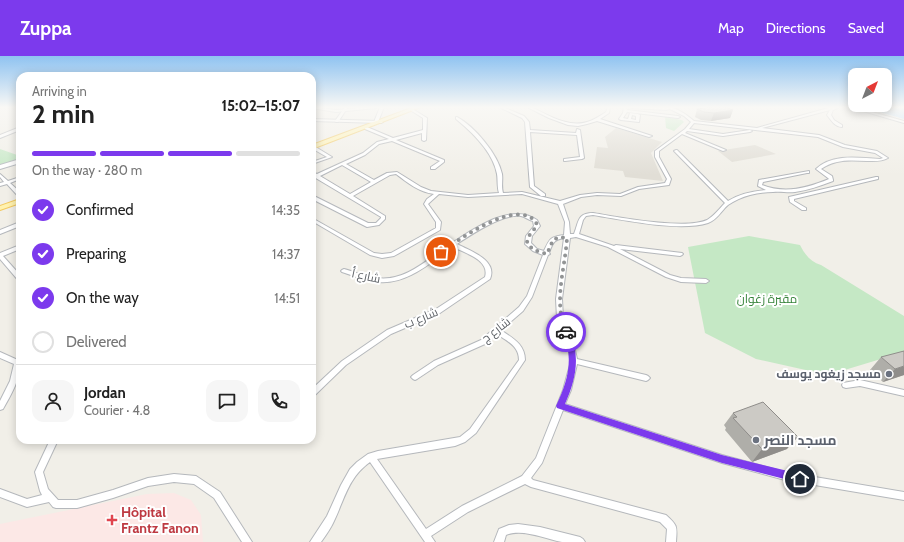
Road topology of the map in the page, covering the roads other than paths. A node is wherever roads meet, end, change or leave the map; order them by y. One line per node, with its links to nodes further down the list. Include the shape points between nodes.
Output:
1 (16, 130): 14 (street)
2 (361, 130): 17 (main road)
3 (370, 130): 15 (street)
4 (471, 130): 41 (street, via 490,155 500,174)
5 (577, 130): 12 (street)
6 (629, 130): 13 (street)
7 (686, 130): 11 (street)
8 (755, 130): 11 (street, via 723,134); 35 (street, via 819,136 844,146 876,152 886,157 881,160 844,159 819,167 819,171 831,179)
9 (425, 131): 15 (street); 16 (street)
10 (527, 131): 12 (street); 45 (street, via 532,187 538,193)
11 (684, 132): 19 (street); 45 (street, via 660,148 656,154 669,179 665,185 638,188 621,195 580,196)
12 (578, 134): 21 (street, via 582,158)
13 (650, 136)
14 (0, 137)
15 (392, 139): 24 (street, via 378,143 368,152); 26 (street, via 443,161)
16 (424, 140)
17 (316, 146)
18 (316, 149): 23 (street, via 330,157)
19 (724, 150)
20 (676, 151): 46 (street)
21 (565, 160)
22 (16, 162): 25 (main road)
23 (316, 162)
24 (343, 164): 28 (street); 34 (street)
25 (0, 167)
26 (434, 168)
27 (807, 172): 39 (street, via 760,183 760,186)
28 (316, 173)
29 (0, 175): 33 (street)
30 (316, 175): 42 (street)
31 (876, 178): 37 (street)
32 (16, 179): 33 (street)
33 (7, 182): 36 (street); 38 (street)
34 (374, 182): 40 (street, via 390,173 396,173 419,188); 42 (street)
35 (820, 184): 37 (street); 39 (street, via 786,192)
36 (0, 185)
37 (835, 187): 48 (street, via 791,198 792,202)
38 (16, 191)
39 (771, 191): 46 (street, via 756,192)
40 (438, 193): 41 (street, via 468,196); 49 (street, via 426,204 439,222 438,229 389,256 375,255)
41 (501, 193): 45 (street, via 526,193)
42 (350, 196): 43 (street, via 383,216 382,220 374,225 367,225)
43 (316, 199)
44 (16, 202): 47 (main road)
45 (560, 203): 53 (street, via 567,222)
46 (728, 204): 52 (street, via 710,221 699,224 673,224 588,214 581,217)
47 (0, 208)
48 (804, 210)
49 (316, 221)
50 (16, 226): 51 (street)
51 (0, 232)
52 (576, 236): 53 (street); 55 (street)
53 (567, 238): 57 (street, شارع ج, via 559,237 553,240); 67 (street, via 559,299 560,318 570,341)
54 (452, 244): 57 (street, شارع أ, via 494,220 520,214 530,217 537,224 527,239 528,244 535,250); 62 (street, شارع أ, via 400,278 382,281); 73 (street, شارع ب, via 488,264 491,271 488,278 438,311 389,332 344,362)
55 (610, 246): 58 (street); 64 (street, via 668,276 680,280)
56 (16, 249): 59 (street)
57 (547, 254): 65 (street, شارع ج, via 530,296 521,309)
58 (680, 254)
59 (0, 255): 61 (street)
60 (16, 269): 61 (street)
61 (13, 270): 63 (street)
62 (344, 271)
63 (16, 274)
64 (706, 280)
65 (497, 331): 70 (street, شارع ج, via 483,342 436,363); 78 (street, via 520,347 522,360 473,431 455,442)
66 (0, 355): 68 (street)
67 (574, 361): 71 (street); 75 (street)
68 (16, 362)
69 (16, 377): 76 (street)
70 (415, 377)
71 (646, 378)
72 (846, 385): 74 (street, via 860,383)
73 (316, 389)
74 (904, 392)
75 (560, 406): 79 (street, via 539,460); 81 (street, via 722,459 785,476)
76 (0, 407)
77 (52, 444): 82 (street, via 39,472 44,490)
78 (371, 457): 83 (street); 85 (street, via 350,474 331,518)
79 (525, 479): 83 (street, via 465,509); 88 (street, via 531,483 663,518 672,527)
80 (0, 493): 82 (street, via 27,503)
81 (904, 496)
82 (50, 498): 84 (street, via 56,504 77,504 148,482 174,478 196,480 217,495)
83 (428, 538)
84 (247, 542)
85 (315, 542)
86 (499, 542): 87 (street, via 502,532 511,528 532,530)
87 (580, 542)
88 (671, 542)

